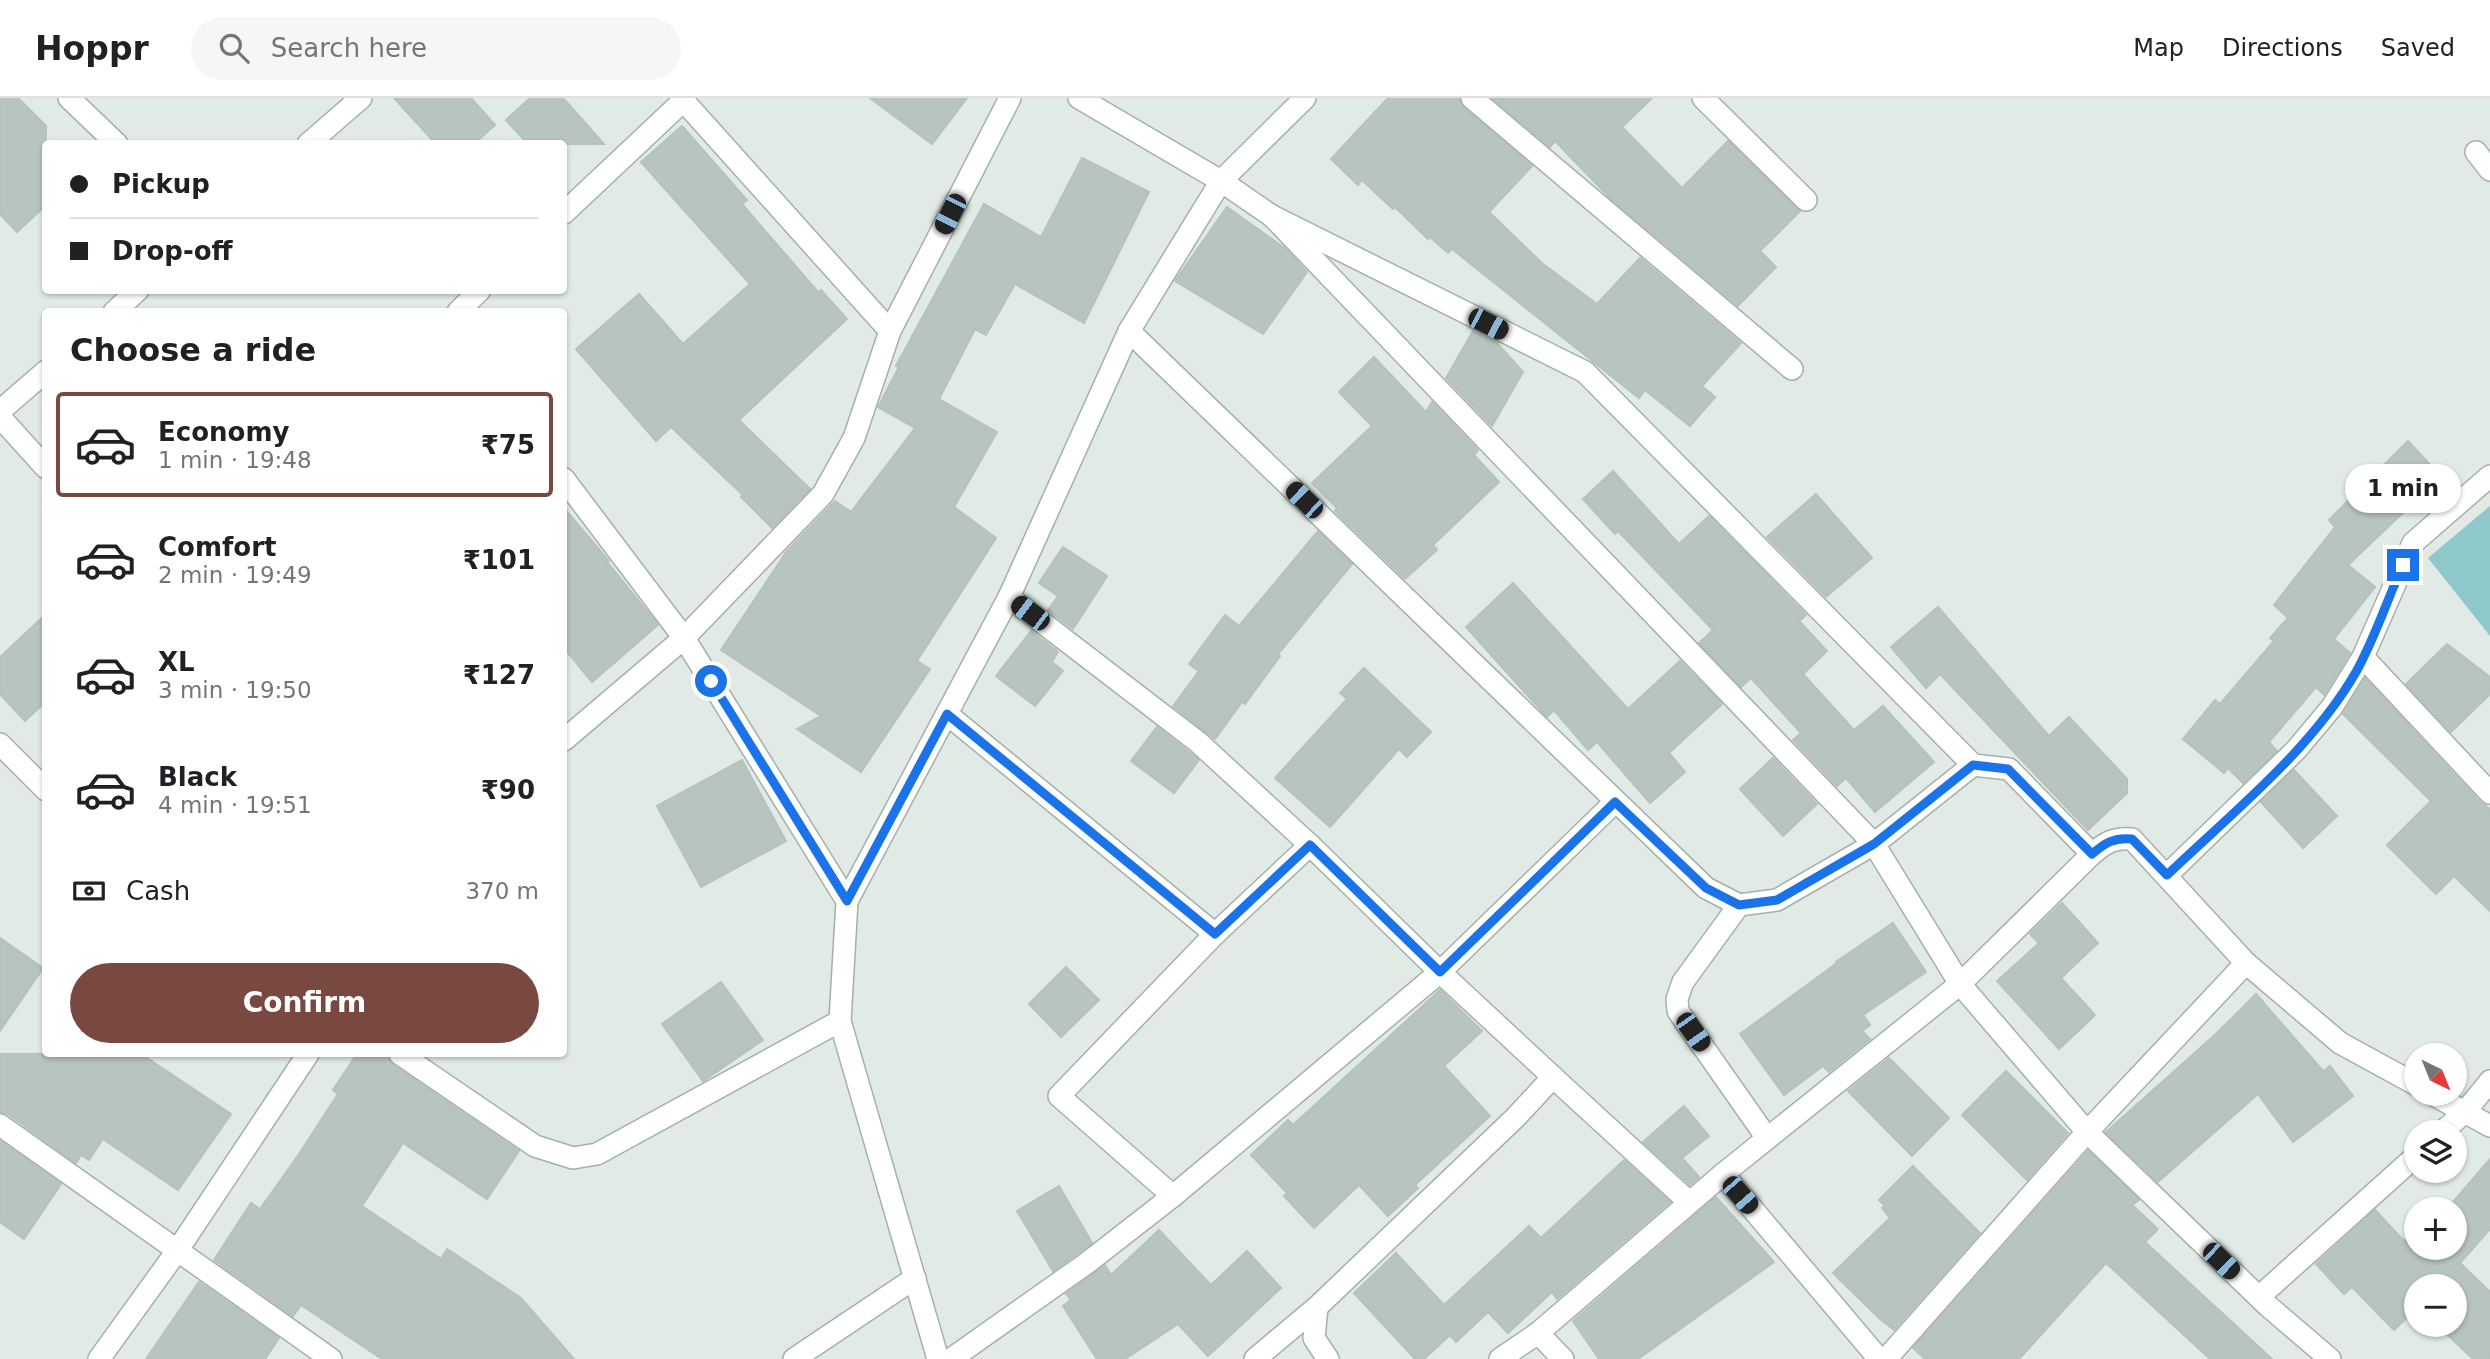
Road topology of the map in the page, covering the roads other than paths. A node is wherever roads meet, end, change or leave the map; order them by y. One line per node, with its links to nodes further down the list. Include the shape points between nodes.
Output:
1 (69, 98): 9 (street)
2 (361, 98): 10 (street)
3 (1010, 98): 21 (street)
4 (1079, 98): 13 (street)
5 (1305, 98): 13 (street)
6 (1472, 98): 23 (street)
7 (1703, 98): 14 (street)
8 (682, 99): 15 (street); 21 (street)
9 (113, 140)
10 (313, 140)
11 (2476, 152): 12 (street)
12 (2490, 170)
13 (1221, 181): 16 (street); 22 (street)
14 (1806, 200)
15 (567, 210)
16 (1272, 216): 36 (street, via 1585,372); 40 (street)
17 (134, 294): 19 (street)
18 (476, 294): 20 (street)
19 (118, 308)
20 (462, 308)
21 (890, 331): 31 (street, via 854,438 823,494)
22 (1129, 331): 30 (street); 39 (street)
23 (1792, 369)
24 (42, 374): 25 (street)
25 (0, 411)
26 (0, 417): 27 (street)
27 (42, 464)
28 (2490, 476): 32 (street, via 2413,542)
29 (567, 486): 31 (street)
30 (1009, 597): 33 (street); 41 (street, via 1198,742)
31 (684, 638): 34 (street); 44 (street)
32 (2364, 657): 38 (street); 43 (street, via 2332,708 2296,750)
33 (947, 714): 44 (street); 46 (street)
34 (567, 737)
35 (0, 744): 37 (street)
36 (1973, 765): 40 (street); 42 (street, via 2008,769)
37 (42, 786)
38 (2490, 793)
39 (1615, 802): 45 (street, via 1706,888); 48 (street)
40 (1874, 844): 45 (street, via 1777,900); 49 (street)
41 (1310, 845): 46 (street); 48 (street)
42 (2092, 854): 43 (street, via 2108,841 2132,839); 49 (street)
43 (2167, 875): 47 (street)
44 (847, 901): 50 (street)
45 (1739, 905): 62 (street, via 1683,982 1678,1011)
46 (1215, 934): 65 (street, via 1059,1096)
47 (2246, 962): 54 (street, via 2340,1043); 61 (street)
48 (1440, 972): 53 (street); 65 (street)
49 (1960, 984): 61 (street); 62 (street)
50 (840, 1021): 52 (street, via 597,1154 573,1158 535,1146); 68 (street)
51 (306, 1057): 67 (street)
52 (404, 1057)
53 (1553, 1077): 66 (street); 70 (street)
54 (2404, 1078)
55 (2490, 1082): 57 (street)
56 (2454, 1106): 57 (street)
57 (2465, 1112): 58 (street); 60 (street)
58 (2456, 1120)
59 (0, 1125): 67 (street)
60 (2490, 1126)
61 (2087, 1132): 69 (street); 82 (street)
62 (1767, 1138): 64 (street)
63 (2404, 1167): 69 (street)
64 (1723, 1174): 66 (street); 81 (street)
65 (1172, 1196): 76 (street)
66 (1689, 1202): 71 (street)
67 (177, 1251): 72 (street); 73 (street)
68 (915, 1278): 74 (street); 75 (street)
69 (2259, 1297): 83 (street)
70 (1317, 1307): 77 (street); 78 (street, via 1314,1338)
71 (1538, 1333): 79 (street); 80 (street)
72 (99, 1359)
73 (331, 1359)
74 (794, 1359)
75 (938, 1359)
76 (951, 1359)
77 (1255, 1359)
78 (1328, 1359)
79 (1500, 1359)
80 (1563, 1359)
81 (1879, 1359)
82 (1886, 1359)
83 (2330, 1359)

